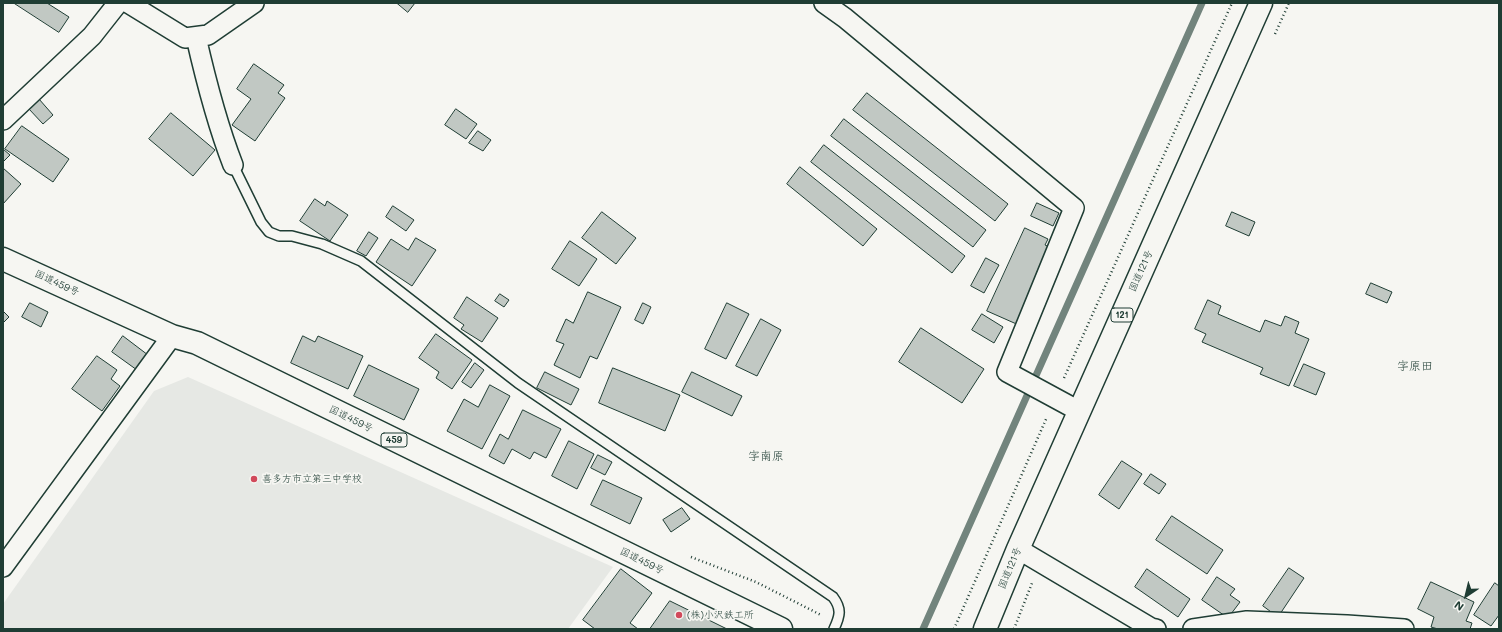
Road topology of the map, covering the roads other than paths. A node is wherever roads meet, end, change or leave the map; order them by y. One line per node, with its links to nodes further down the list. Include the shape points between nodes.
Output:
1 (118, 3): 7 (street, via 92,36)
2 (128, 3): 6 (street, via 185,38)
3 (254, 3): 6 (street, via 208,34)
4 (824, 3): 11 (street, via 1074,208 1006,372)
5 (1261, 3): 11 (highway, 国道121号 / 121)
6 (196, 37): 8 (street, via 205,80)
7 (3, 120)
8 (233, 165): 15 (lane, via 261,222 269,232 322,244 361,261 518,383 833,597 839,605 839,617)
9 (3, 258): 10 (highway, 国道459号 / 459)
10 (172, 336): 13 (street); 14 (highway, 国道459号 / 459, via 197,343)
11 (1079, 411): 12 (highway, 国道121号 / 121)
12 (1018, 549): 16 (highway, 国道121号 / 121); 17 (street)
13 (3, 567)
14 (781, 629)
15 (834, 629)
16 (985, 629)
17 (1156, 629)
18 (1193, 629): 19 (street, via 1247,621)
19 (1404, 629)

